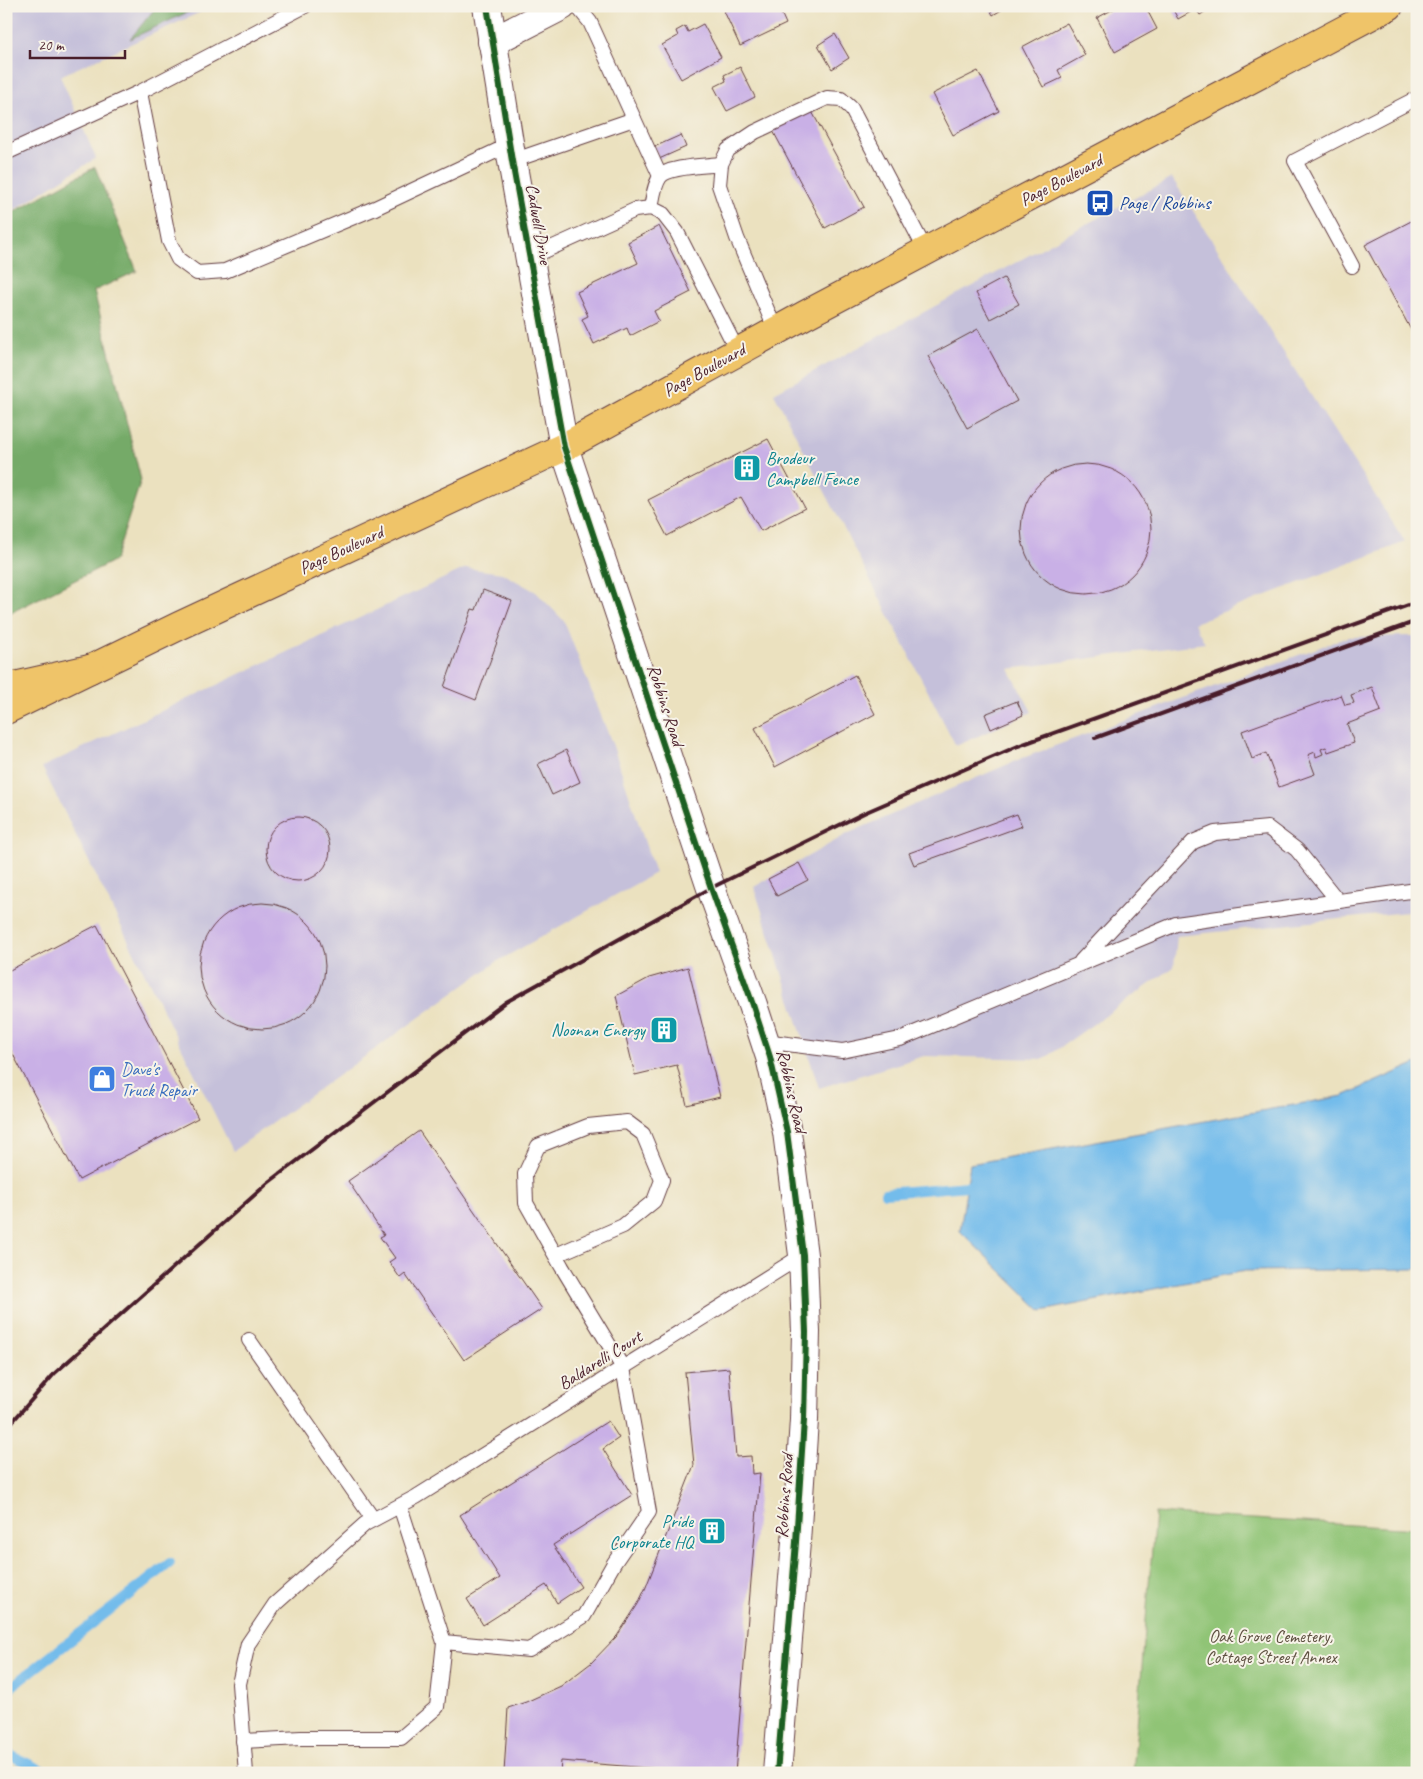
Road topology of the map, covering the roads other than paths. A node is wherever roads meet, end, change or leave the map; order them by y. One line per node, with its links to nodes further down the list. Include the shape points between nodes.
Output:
1 (306, 6): 7 (lane)
2 (487, 6): 6 (street, Cadwell Drive)
3 (562, 6): 6 (street)
4 (577, 6): 9 (lane, via 590,22)
5 (1389, 6): 15 (main road, Page Boulevard)
6 (492, 42): 11 (street, Cadwell Drive)
7 (140, 92): 10 (lane); 11 (lane, via 169,241 178,259 197,274 225,271)
8 (1417, 98): 17 (lane, via 1295,161)
9 (634, 119): 11 (lane); 13 (lane)
10 (6, 153)
11 (511, 153): 16 (street, Cadwell Drive)
12 (721, 164): 13 (lane, via 670,170); 15 (lane, via 728,150 756,132 827,98 841,99 850,108); 18 (lane, via 719,185 737,238)
13 (660, 176): 14 (lane)
14 (651, 208): 16 (lane, via 635,210); 19 (lane, via 664,214 677,232)
15 (926, 251): 18 (main road, Page Boulevard)
16 (530, 258): 20 (street, Cadwell Drive)
17 (1352, 266)
18 (776, 331): 19 (main road, Page Boulevard)
19 (738, 352): 20 (main road, Page Boulevard)
20 (564, 447): 21 (main road, Page Boulevard); 27 (street, Robbins Road)
21 (90, 669): 22 (main road); 23 (main road, Page Boulevard)
22 (6, 688)
23 (6, 710)
24 (1417, 890): 25 (lane)
25 (1338, 901): 26 (lane, via 1176,924); 26 (lane, via 1297,850 1268,828 1215,833 1193,842)
26 (1077, 965): 27 (lane, via 900,1039 842,1051)
27 (764, 1041): 29 (street, Robbins Road, via 787,1132)
28 (556, 1255): 28 (lane, via 526,1203 525,1174 538,1146 588,1126 626,1122 643,1134 662,1180 654,1201 623,1226); 31 (lane)
29 (803, 1255): 31 (lane, Baldarelli Court); 37 (street, Robbins Road, via 806,1332 804,1420)
30 (249, 1340): 33 (lane)
31 (623, 1368): 32 (lane, Baldarelli Court); 34 (lane, via 649,1512 614,1562 584,1616 530,1650)
32 (400, 1506): 33 (lane, Baldarelli Court); 34 (lane)
33 (374, 1519): 35 (lane, Baldarelli Court, via 275,1604 248,1644 239,1684)
34 (444, 1642): 35 (lane, via 437,1707 400,1738)
35 (243, 1740): 36 (lane, Baldarelli Court)
36 (246, 1773)
37 (777, 1773)

